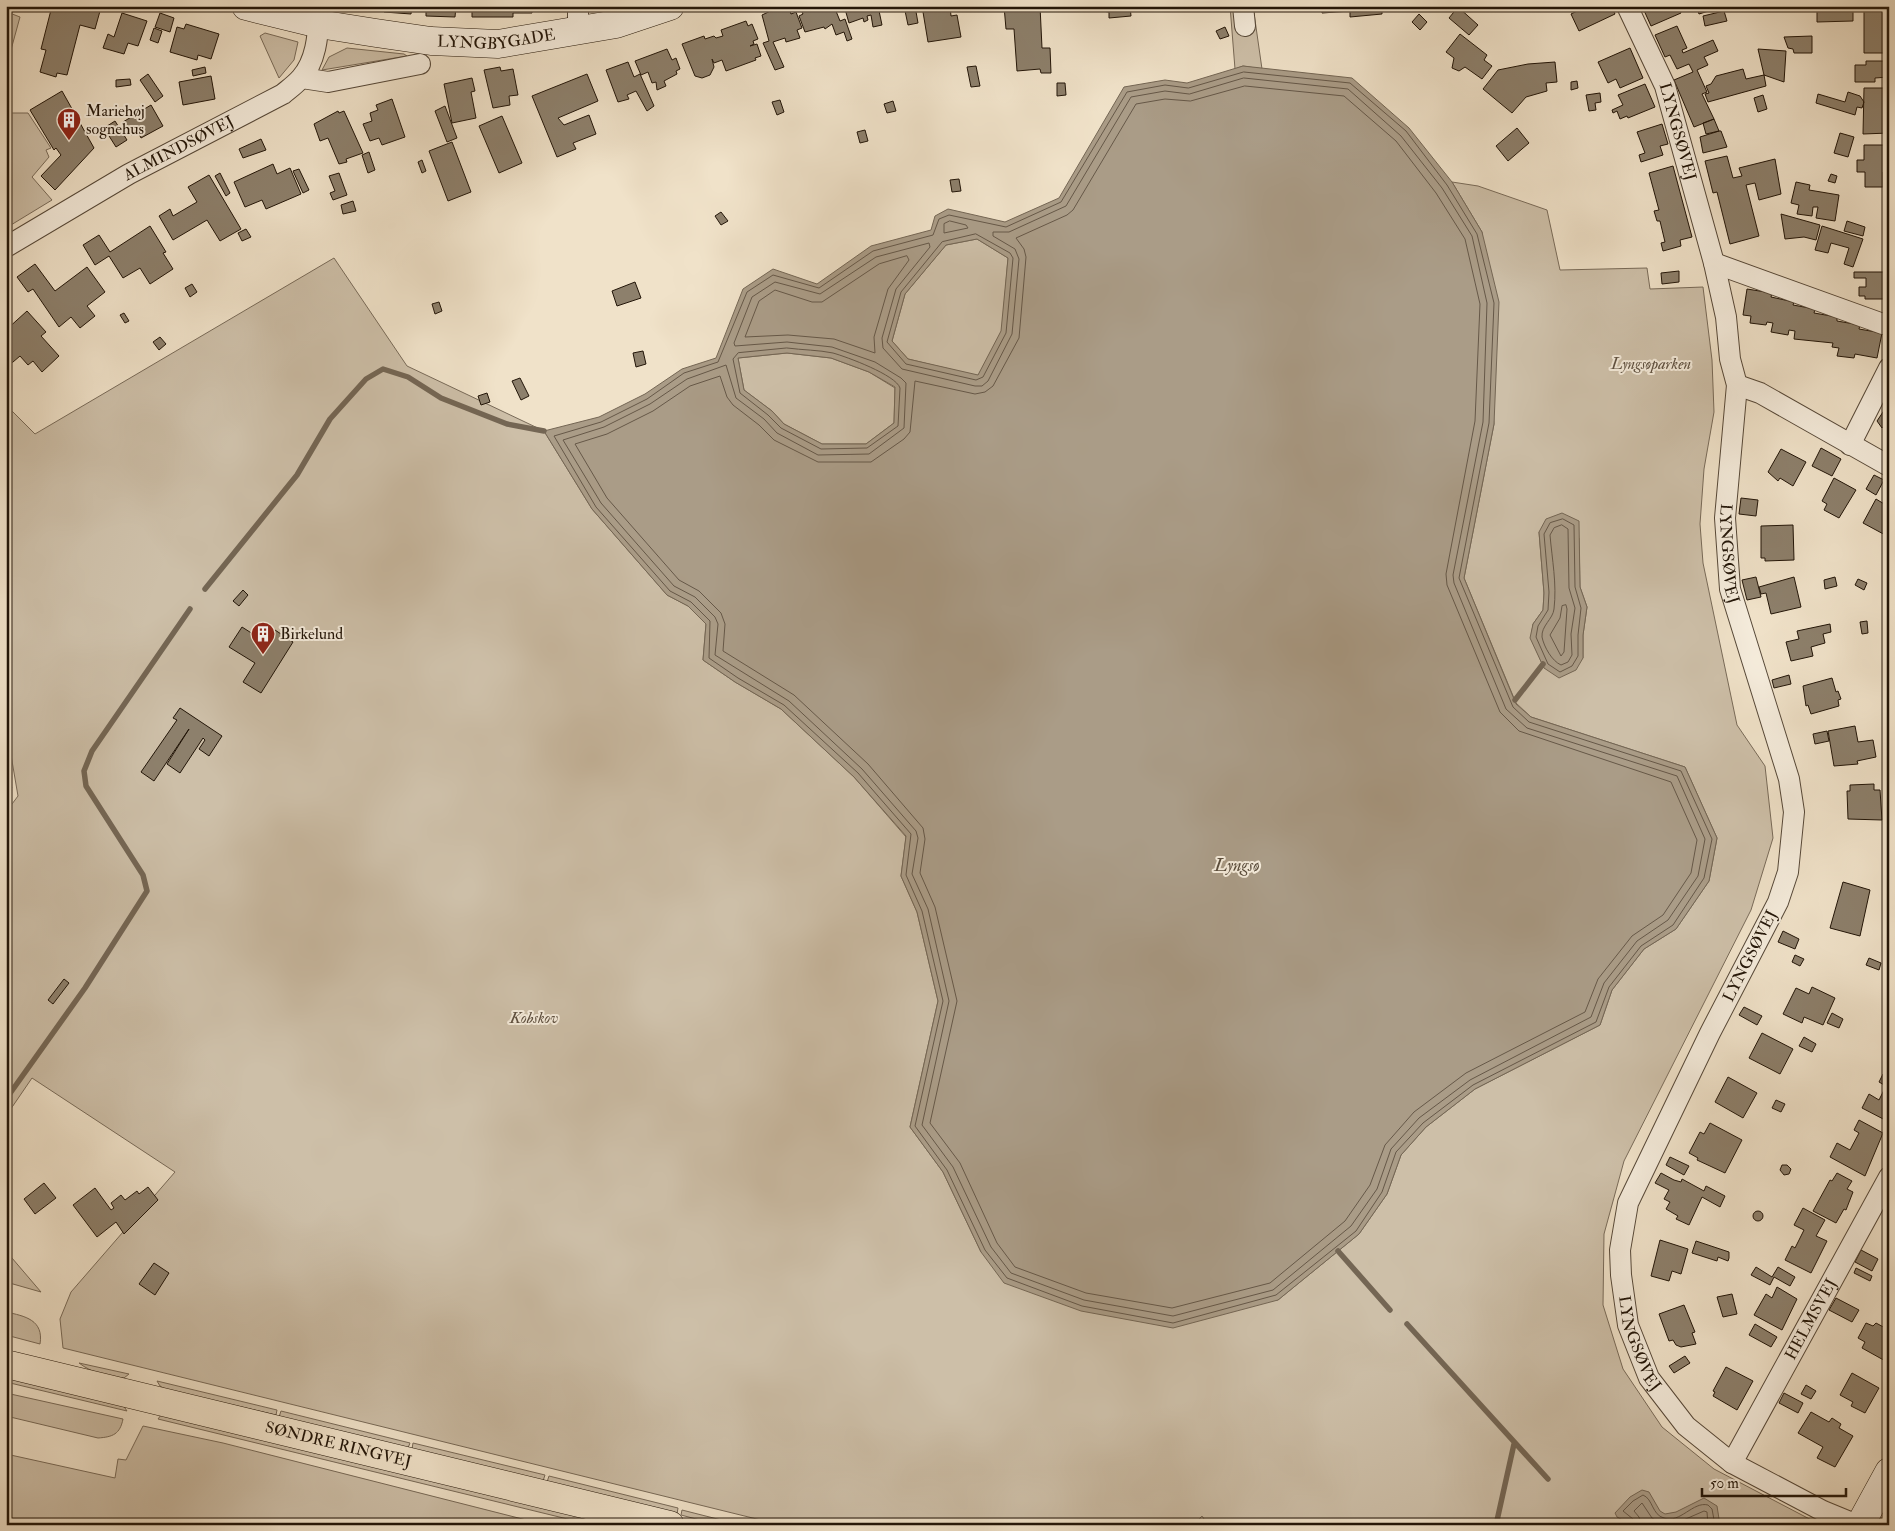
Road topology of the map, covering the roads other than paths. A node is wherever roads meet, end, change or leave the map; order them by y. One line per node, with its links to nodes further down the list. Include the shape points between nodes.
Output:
1 (246, 6): 4 (street, LYNGBYGADE)
2 (670, 6): 5 (street, LYNGBYGADE, via 616,24)
3 (1627, 6): 9 (street, LYNGSØVEJ, via 1665,86)
4 (319, 15): 5 (street, LYNGBYGADE, via 431,41 463,44 498,44); 7 (street, ALMINDSØVEJ, via 318,39)
5 (578, 18)
6 (420, 64): 7 (street, LYNGBYGADE, via 328,82)
7 (302, 78): 8 (street, ALMINDSØVEJ, via 283,94 129,174)
8 (6, 248)
9 (1714, 263): 10 (street); 12 (street, LYNGSØVEJ)
10 (1882, 324)
11 (1889, 368): 13 (street)
12 (1737, 386): 13 (street, via 1760,393); 17 (street, LYNGSØVEJ, via 1725,518 1730,589 1789,779 1794,812 1792,848 1778,902 1628,1203 1620,1250 1628,1325 1649,1378 1686,1426)
13 (1850, 445): 14 (street)
14 (1889, 466)
15 (1889, 1176): 17 (street, HELMSVEJ)
16 (6, 1364): 19 (main road, SØNDRE RINGVEJ)
17 (1732, 1463): 20 (street, LYNGSØVEJ, via 1823,1511)
18 (1889, 1472): 20 (street)
19 (670, 1525)
20 (1859, 1525)

